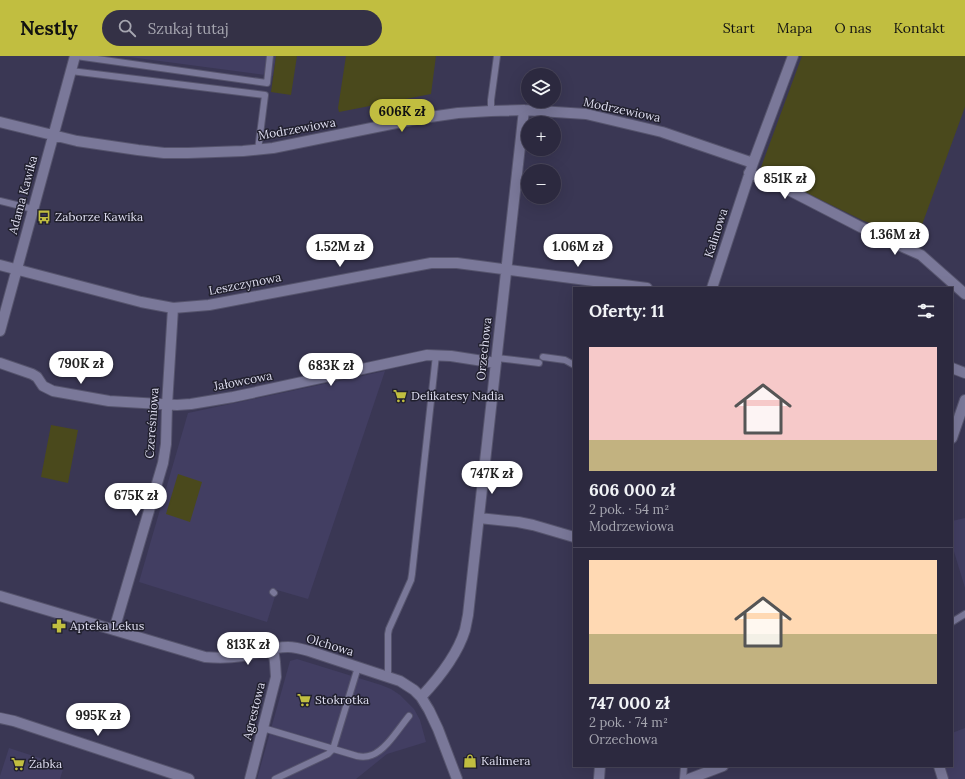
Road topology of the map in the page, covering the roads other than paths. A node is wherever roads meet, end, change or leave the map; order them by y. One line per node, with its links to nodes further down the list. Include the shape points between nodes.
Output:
1 (76, 56): 2 (lane, via 267,83); 5 (street, Adama Kawika)
2 (270, 56)
3 (497, 56): 7 (lane)
4 (792, 56): 11 (street, Kalinowa)
5 (71, 71): 9 (street, Adama Kawika); 10 (lane, via 265,95)
6 (524, 110): 7 (street, Modrzewiowa); 11 (street, Modrzewiowa, via 586,114 662,132); 15 (street, Orzechowa)
7 (491, 111): 10 (street, Modrzewiowa, via 416,119)
8 (0, 122): 9 (street)
9 (53, 135): 10 (street, Modrzewiowa, via 77,141 164,153); 13 (street, Adama Kawika)
10 (258, 150)
11 (751, 168): 18 (street, Kalinowa); 19 (street, Modrzewiowa, via 876,235 921,255)
12 (0, 201): 13 (lane)
13 (33, 209): 16 (street, Adama Kawika)
14 (0, 265): 16 (street, Leszczynowa)
15 (506, 269): 17 (street, Leszczynowa); 20 (street, Leszczynowa, via 457,263 431,263 209,305); 24 (street, Orzechowa)
16 (17, 270): 20 (street, Leszczynowa); 21 (street, Adama Kawika)
17 (640, 287)
18 (712, 287)
19 (965, 294)
20 (173, 308): 31 (street, Czereśniowa)
21 (0, 331)
22 (436, 355): 24 (street, Jałowcowa); 31 (street, Jałowcowa, via 397,361 233,397 192,404); 41 (lane, via 412,576 389,629)
23 (543, 357): 27 (lane, via 565,360)
24 (496, 360): 26 (lane); 33 (street, Orzechowa)
25 (0, 363): 31 (street, Jałowcowa, via 32,374 53,391 109,401)
26 (539, 363)
27 (573, 364)
28 (953, 368): 29 (street)
29 (965, 373)
30 (965, 400): 32 (street)
31 (167, 405): 38 (street, Czereśniowa, via 163,463)
32 (953, 435)
33 (479, 518): 34 (street, via 534,524); 42 (street, Orzechowa, via 465,630 454,654 440,675)
34 (573, 537)
35 (0, 596): 38 (street, Olchowa)
36 (965, 614): 37 (lane)
37 (953, 621)
38 (114, 630): 39 (street, Olchowa, via 205,658 241,656)
39 (273, 649): 40 (street, Olchowa, via 300,649); 45 (street, Agrestowa, via 276,677)
40 (358, 667): 41 (street, Olchowa); 46 (lane)
41 (388, 677): 42 (street, Olchowa, via 408,685)
42 (420, 697): 54 (street, Olchowa, via 438,729)
43 (408, 716): 46 (lane, via 386,745 371,755 356,756)
44 (0, 718): 51 (street)
45 (263, 728): 46 (lane); 52 (street, Agrestowa)
46 (332, 749): 53 (lane, via 328,754)
47 (600, 767): 55 (street)
48 (684, 767): 56 (lane)
49 (720, 767): 57 (street)
50 (939, 767): 58 (street)
51 (189, 779)
52 (250, 779)
53 (275, 779)
54 (457, 779)
55 (599, 779)
56 (683, 779)
57 (689, 779)
58 (943, 779)

